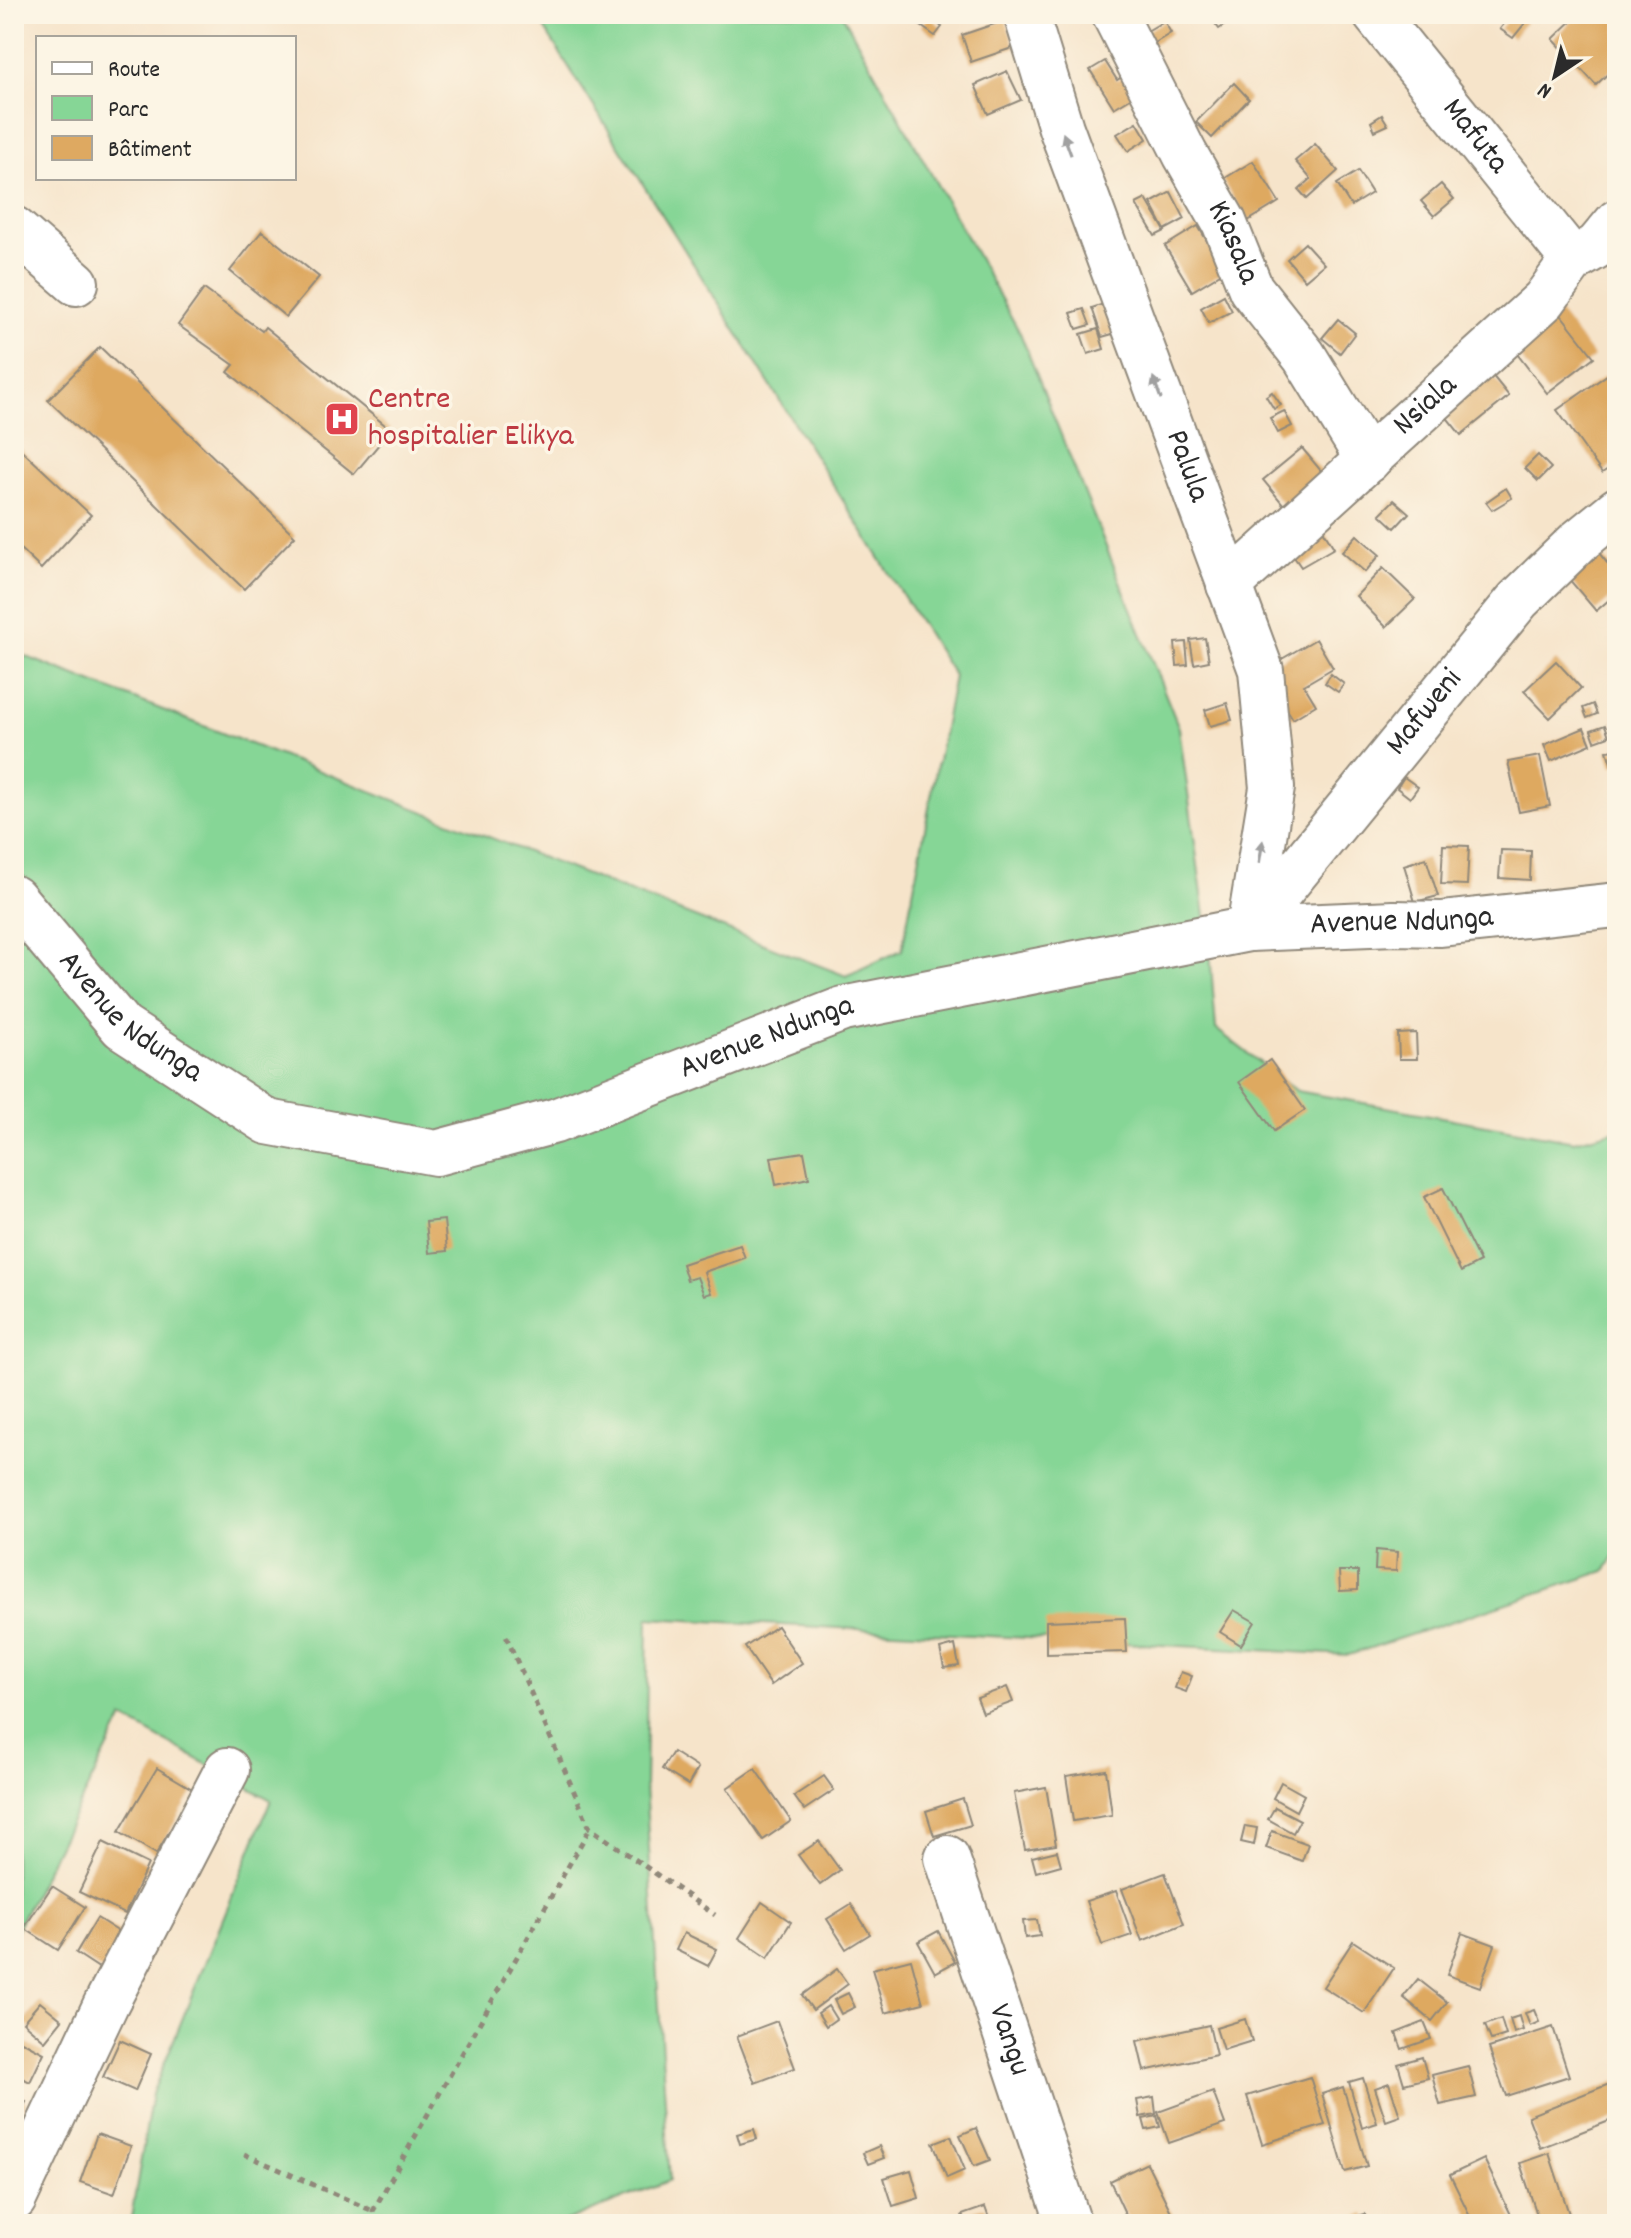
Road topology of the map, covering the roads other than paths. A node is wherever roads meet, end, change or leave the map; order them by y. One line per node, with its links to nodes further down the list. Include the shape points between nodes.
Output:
1 (1026, 14): 10 (street, Palula, one-way to 1, via 1061,128)
2 (1114, 14): 8 (street, Kiasala, via 1224,222 1251,289 1304,356)
3 (1375, 14): 6 (street, Mafuta)
4 (1617, 222): 6 (street, Nsiala, via 1597,246)
5 (14, 229): 7 (street)
6 (1573, 260): 8 (street, Nsiala, via 1544,300)
7 (76, 283)
8 (1368, 460): 10 (street, Nsiala)
9 (1617, 510): 13 (street, Mafweni, via 1518,600)
10 (1229, 585): 13 (street, Palula, one-way to 10, via 1272,788 1261,670)
11 (14, 898): 13 (street, Avenue Ndunga, via 122,1027 268,1122 436,1153 555,1121 843,1009)
12 (1617, 905): 13 (street, Avenue Ndunga, via 1441,924)
13 (1249, 929)
14 (227, 1770): 16 (street, via 106,2004)
15 (947, 1858): 17 (street, Vangu)
16 (14, 2199)
17 (1069, 2224)

